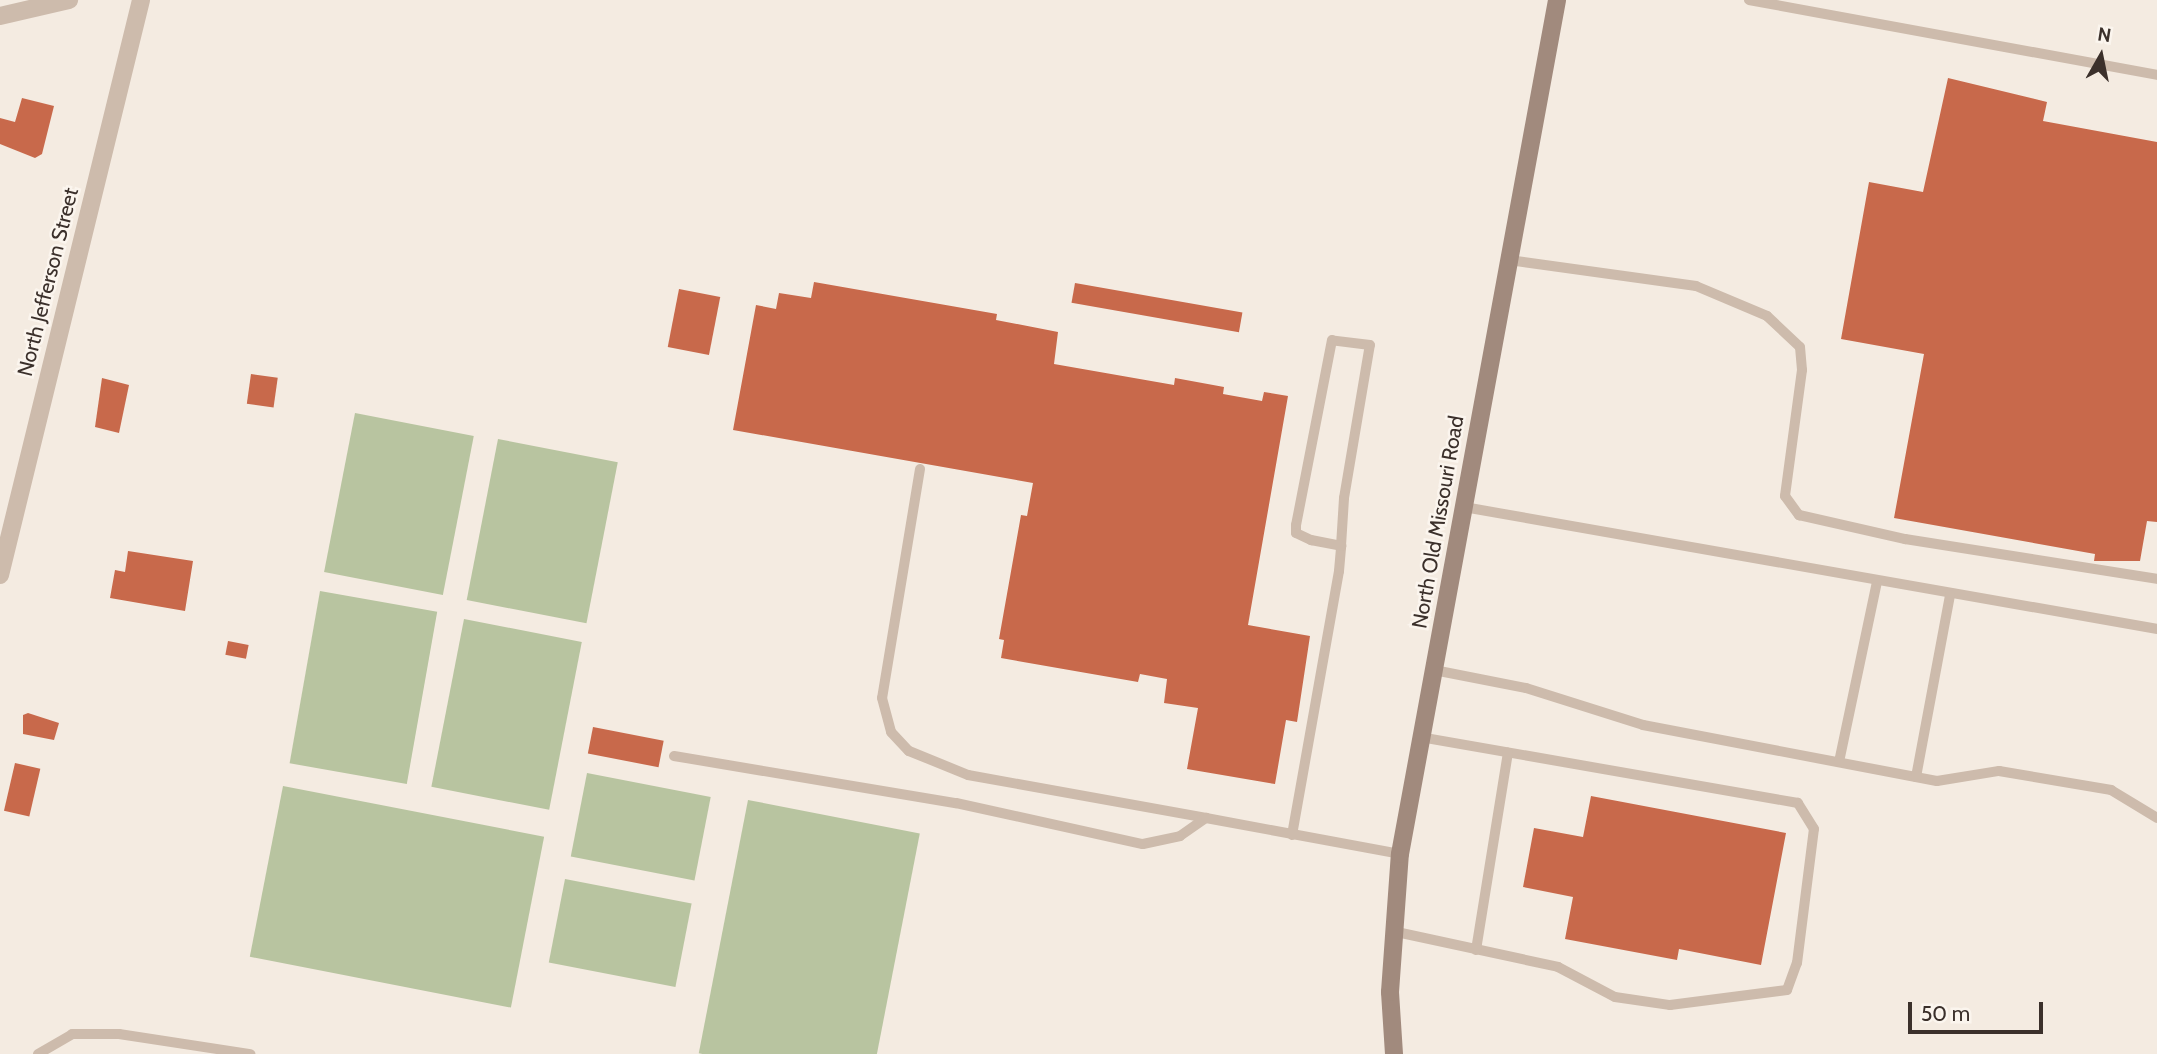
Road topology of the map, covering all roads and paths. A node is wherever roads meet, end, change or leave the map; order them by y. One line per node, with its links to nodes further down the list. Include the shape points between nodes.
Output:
1 (69, 0): 5 (street)
2 (141, 0): 11 (street, North Jefferson Street)
3 (1557, 0): 7 (main road, North Old Missouri Road)
4 (1750, 0): 6 (lane)
5 (0, 16)
6 (2157, 75)
7 (1509, 260): 9 (main road, North Old Missouri Road); 12 (lane, via 1696,286 1768,316 1800,347 1802,370 1785,496 1799,515 1905,539)
8 (920, 469): 22 (lane, via 882,698 891,732 909,751 968,775)
9 (1464, 507): 13 (lane); 16 (main road, North Old Missouri Road)
10 (1341, 546): 10 (lane, via 1370,345 1332,340 1296,533); 24 (lane)
11 (0, 575)
12 (2157, 579)
13 (1877, 582): 14 (lane); 20 (lane)
14 (1950, 596): 15 (lane); 21 (lane)
15 (2157, 629)
16 (1434, 670): 17 (main road, North Old Missouri Road); 20 (lane, via 1526,688 1643,725)
17 (1422, 737): 18 (lane); 25 (main road, North Old Missouri Road)
18 (1508, 753): 27 (lane); 27 (lane, via 1798,803 1814,829 1797,964 1787,990 1670,1005 1615,996 1559,967)
19 (674, 756): 22 (lane, via 956,803 1143,844 1180,836)
20 (1839, 762): 21 (lane)
21 (1916, 777): 23 (lane, via 1937,781 1999,771 2111,790)
22 (1206, 818): 24 (lane)
23 (2157, 818)
24 (1292, 835): 25 (lane)
25 (1400, 854): 26 (main road, North Old Missouri Road)
26 (1392, 931): 27 (lane); 30 (main road, North Old Missouri Road)
27 (1476, 950)
28 (38, 1054): 29 (lane, via 72,1034 119,1034)
29 (250, 1054)
30 (1394, 1054)

